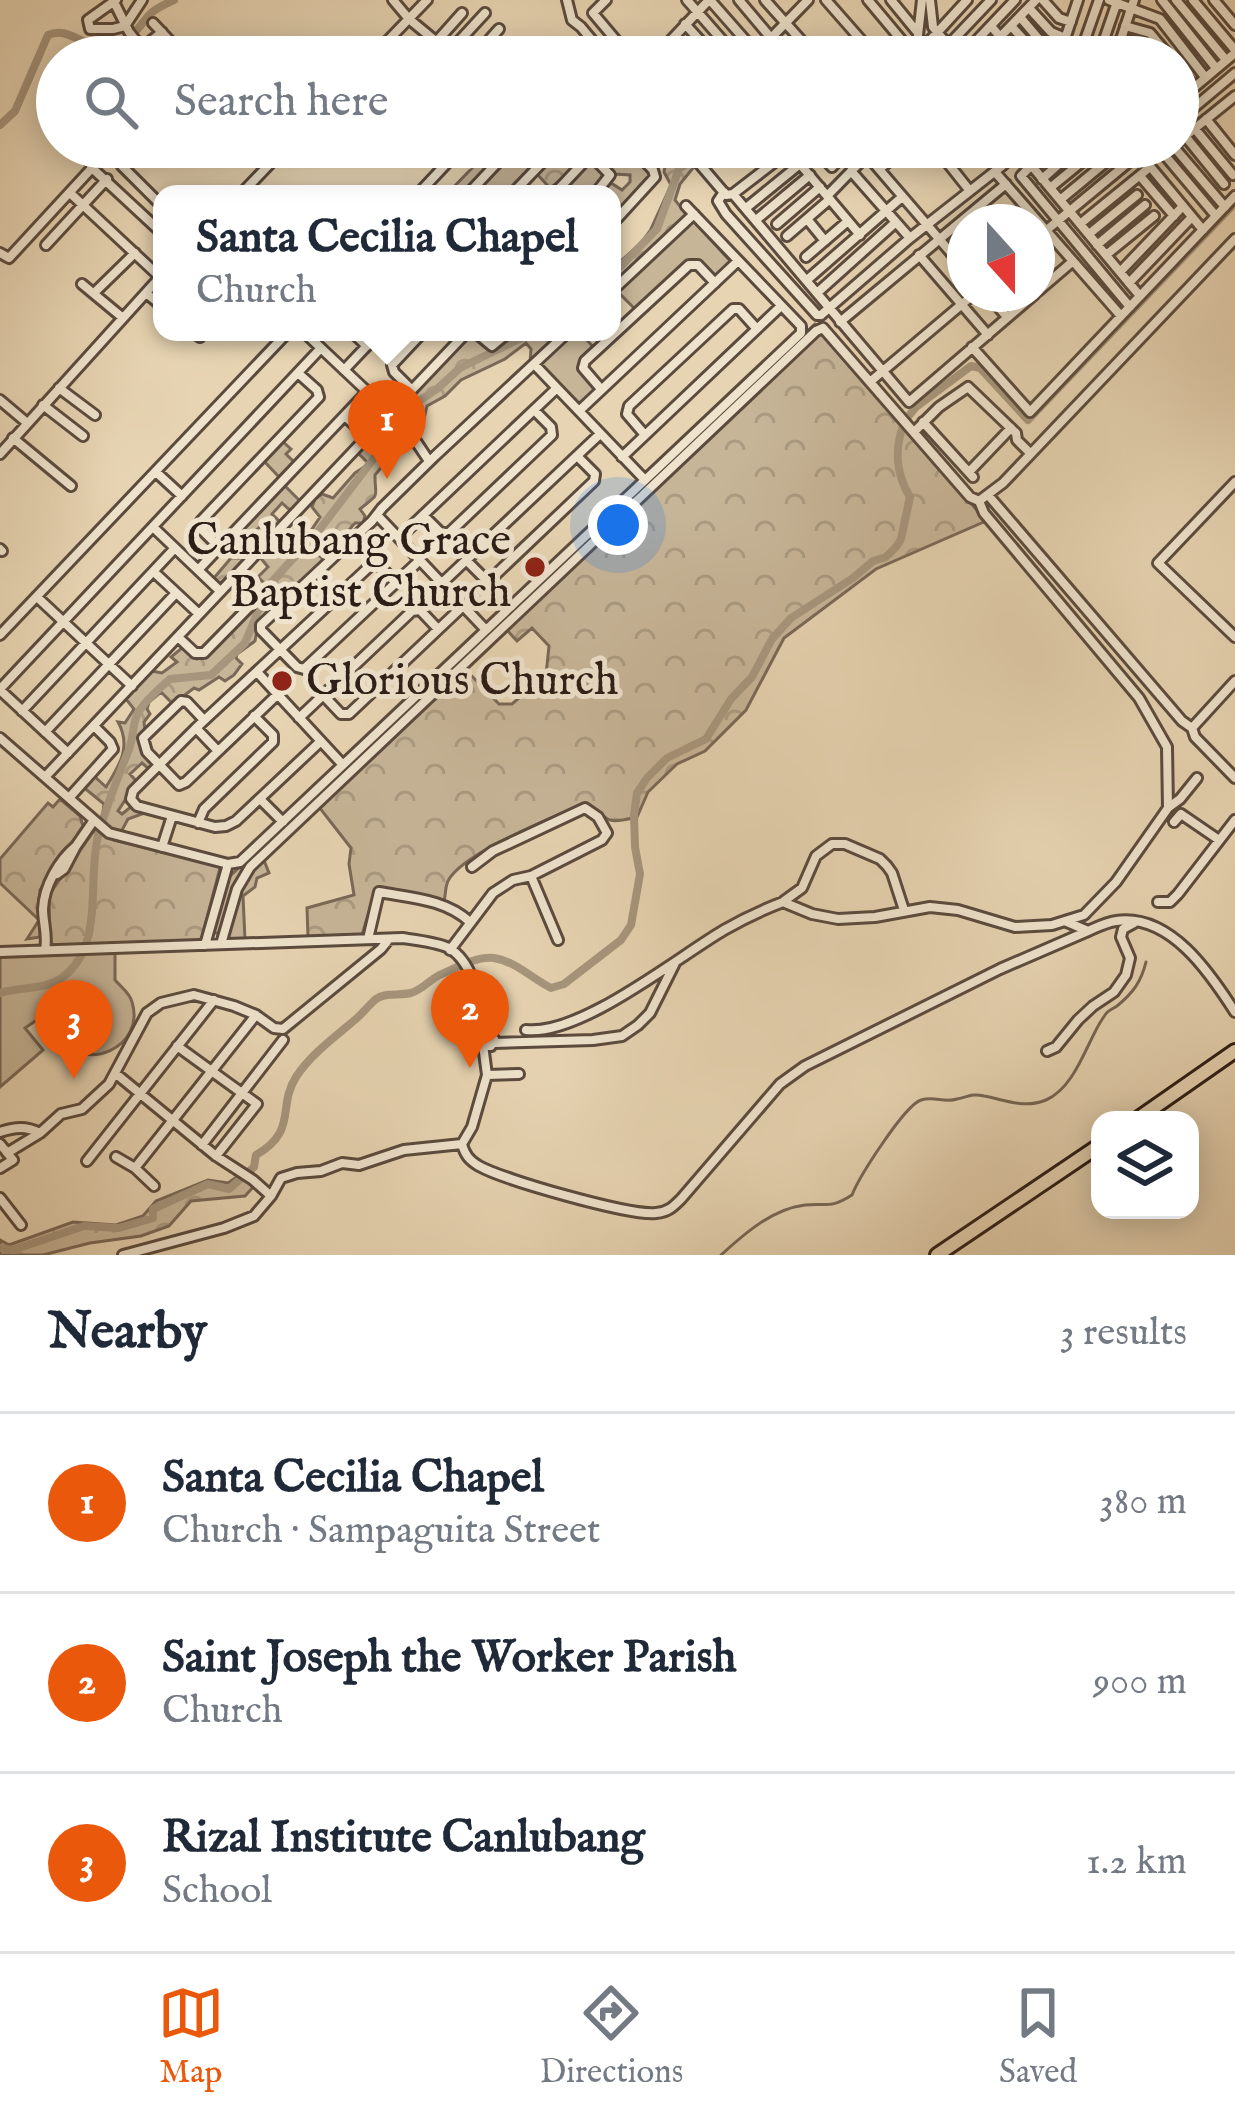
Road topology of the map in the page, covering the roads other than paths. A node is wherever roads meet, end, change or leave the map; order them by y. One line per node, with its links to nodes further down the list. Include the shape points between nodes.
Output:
1 (142, 0): 41 (street)
2 (393, 0): 32 (street)
3 (427, 0): 32 (street)
4 (567, 0): 54 (street)
5 (606, 0): 55 (street, via 593,13)
6 (687, 0): 28 (street)
7 (710, 0): 28 (street); 59 (street)
8 (739, 0): 60 (street)
9 (765, 0): 35 (street)
10 (808, 0): 35 (street)
11 (826, 0): 63 (street)
12 (868, 0): 64 (street)
13 (891, 0): 45 (street)
14 (926, 0): 44 (street); 45 (street)
15 (967, 0): 44 (street)
16 (991, 0): 67 (street)
17 (1015, 0): 37 (street)
18 (1078, 0): 33 (street)
19 (1099, 0): 75 (street)
20 (1162, 0): 80 (street)
21 (1176, 0): 83 (street)
22 (1193, 0): 82 (street)
23 (1214, 0): 40 (street)
24 (115, 1): 41 (street); 41 (street, via 88,20 90,29)
25 (1115, 1): 27 (street); 76 (street)
26 (1036, 2): 31 (street); 33 (street); 73 (street)
27 (1133, 4): 39 (street); 79 (street)
28 (698, 11): 36 (street); 58 (street)
29 (462, 13): 51 (street)
30 (485, 14): 52 (street)
31 (1020, 17): 38 (street); 72 (street)
32 (409, 19): 49 (street); 50 (street)
33 (1070, 22): 74 (street)
34 (153, 23): 43 (street)
35 (785, 23): 61 (street); 62 (street)
36 (685, 25): 56 (street); 57 (street)
37 (991, 26): 68 (street); 69 (street)
38 (1011, 26): 70 (street); 71 (street)
39 (1126, 26): 77 (street); 78 (street)
40 (1235, 26)
41 (127, 29): 46 (street)
42 (499, 29): 53 (street)
43 (162, 32): 47 (street); 48 (street)
44 (938, 33): 65 (street); 66 (street)
45 (919, 34)
46 (132, 36)
47 (157, 36)
48 (166, 36)
49 (393, 36)
50 (430, 36)
51 (441, 36)
52 (467, 36)
53 (493, 36)
54 (588, 36)
55 (612, 36)
56 (674, 36)
57 (695, 36)
58 (719, 36)
59 (742, 36)
60 (769, 36)
61 (773, 36)
62 (797, 36)
63 (859, 36)
64 (898, 36)
65 (935, 36)
66 (940, 36)
67 (957, 36)
68 (981, 36)
69 (999, 36)
70 (1001, 36)
71 (1020, 36)
72 (1035, 36)
73 (1060, 36)
74 (1066, 36)
75 (1086, 36)
76 (1104, 36)
77 (1121, 36)
78 (1152, 36)
79 (1173, 36)
80 (1191, 36)
81 (1199, 47): 84 (street)
82 (1235, 51): 83 (street)
83 (1226, 60): 84 (street)
84 (1216, 68): 87 (street)
85 (1199, 69): 87 (street)
86 (1235, 73): 90 (street)
87 (1205, 77): 88 (street)
88 (1199, 82)
89 (1235, 96): 91 (street)
90 (1199, 103)
91 (1206, 119): 92 (street); 94 (street)
92 (1199, 125)
93 (1199, 134): 121 (street)
94 (1235, 154)
95 (1199, 161): 129 (street)
96 (91, 168): 134 (street)
97 (93, 168): 126 (street)
98 (124, 168): 139 (street)
99 (651, 168): 124 (street)
100 (705, 168): 135 (street)
101 (764, 168): 135 (street)
102 (795, 168): 149 (street)
103 (804, 168): 122 (street)
104 (853, 168): 119 (street)
105 (882, 168): 118 (street)
106 (952, 168): 133 (street)
107 (998, 168): 120 (street)
108 (1028, 168): 162 (street, via 1021,176)
109 (1034, 168): 125 (street)
110 (1054, 168): 125 (street)
111 (1074, 168): 132 (street)
112 (1098, 168): 142 (street)
113 (1119, 168): 151 (street)
114 (1148, 168): 123 (street)
115 (1152, 168): 147 (street)
116 (1176, 168): 156 (street)
117 (1196, 168): 136 (street)
118 (879, 170): 140 (street)
119 (851, 171): 141 (street); 150 (street)
120 (995, 172): 127 (street); 133 (street)
121 (1234, 174): 129 (street)
122 (810, 175): 131 (street); 159 (street)
123 (1139, 175): 128 (street); 155 (street)
124 (655, 177): 130 (street); 152 (street)
125 (1042, 178): 132 (street)
126 (107, 179): 144 (street); 163 (street)
127 (1006, 184): 143 (street); 176 (street)
128 (1128, 184): 137 (street); 166 (street)
129 (1224, 184): 136 (street)
130 (665, 185)
131 (820, 187): 141 (street); 164 (street)
132 (1050, 188): 142 (street)
133 (970, 190): 167 (street)
134 (70, 193): 144 (street); 175 (street)
135 (729, 193): 149 (street); 205 (street, via 717,199 722,209 817,315)
136 (1214, 194): 148 (street)
137 (1137, 195): 146 (street); 170 (street)
138 (1235, 196): 148 (street)
139 (153, 197)
140 (902, 197): 150 (street); 167 (street)
141 (829, 198): 158 (street); 160 (street)
142 (1060, 200): 151 (street)
143 (1023, 204)
144 (84, 205): 175 (street, via 42,247); 182 (street)
145 (686, 206): 153 (street)
146 (1145, 206): 154 (street); 179 (street)
147 (1183, 206): 155 (street); 157 (street)
148 (1225, 207): 156 (street)
149 (746, 208): 159 (street)
150 (886, 212): 161 (street); 171 (street)
151 (1070, 212): 162 (street); 166 (street)
152 (621, 214)
153 (694, 214): 186 (street); 192 (street)
154 (1154, 216): 168 (street); 184 (street)
155 (1174, 216): 168 (street)
156 (1216, 216): 169 (street)
157 (1192, 217): 169 (street); 194 (street)
158 (806, 219): 172 (street); 177 (street)
159 (757, 220): 191 (street)
160 (848, 221): 171 (street); 177 (street)
161 (896, 222): 174 (street); 200 (street)
162 (1058, 222): 165 (street); 204 (street)
163 (153, 224)
164 (777, 224)
165 (1055, 224)
166 (1080, 224): 170 (street)
167 (926, 225): 174 (street); 176 (street)
168 (1163, 226): 189 (street)
169 (1203, 230): 201 (street)
170 (1089, 234): 179 (street)
171 (860, 235): 191 (street)
172 (787, 236)
173 (1235, 236): 229 (street)
174 (910, 238): 205 (street)
175 (26, 239): 181 (street, via 9,258)
176 (938, 239): 180 (street); 183 (street)
177 (825, 241): 185 (street)
178 (1055, 242): 187 (street)
179 (1097, 245): 184 (street)
180 (947, 249)
181 (0, 253)
182 (135, 253): 188 (street); 198 (street)
183 (919, 255): 197 (street); 213 (street)
184 (1106, 255): 189 (street)
185 (806, 257)
186 (738, 261): 193 (street); 203 (street)
187 (1072, 262): 190 (street); 210 (street)
188 (153, 269)
189 (1120, 272): 194 (street)
190 (1055, 277)
191 (807, 280): 200 (street)
192 (621, 283)
193 (715, 283): 214 (street, via 689,265); 238 (street)
194 (1129, 283): 201 (street)
195 (82, 284): 198 (street)
196 (153, 285): 199 (street)
197 (947, 287)
198 (94, 293): 212 (street)
199 (146, 293): 202 (street); 212 (street)
200 (817, 293): 205 (street)
201 (1140, 296): 204 (street)
202 (153, 299)
203 (781, 306): 215 (street); 262 (street, via 802,330)
204 (1130, 308): 210 (street)
205 (824, 312): 213 (street); 216 (street)
206 (953, 312): 232 (street)
207 (969, 312): 217 (street)
208 (1003, 312): 211 (street)
209 (1013, 312): 211 (street)
210 (1121, 316): 227 (street, via 1030,412)
211 (1007, 317): 217 (street)
212 (123, 318): 235 (street)
213 (840, 322): 232 (street)
214 (621, 328)
215 (757, 328): 253 (street); 253 (street, via 731,310 629,406 626,413)
216 (823, 328): 234 (street); 342 (street, via 250,867)
217 (988, 334): 227 (street)
218 (280, 341): 261 (street)
219 (314, 341): 228 (street)
220 (362, 341): 226 (street)
221 (372, 341): 226 (street)
222 (415, 341): 237 (street, via 392,365)
223 (462, 341): 237 (street)
224 (558, 341): 230 (street)
225 (607, 341): 238 (street, via 584,370)
226 (367, 346): 231 (street)
227 (973, 347): 232 (street, via 908,402)
228 (321, 348): 231 (street); 233 (street)
229 (1126, 350): 256 (street); 265 (street)
230 (534, 364): 236 (street); 260 (street)
231 (344, 370): 239 (street)
232 (883, 372): 234 (street)
233 (298, 373): 266 (street); 272 (street, via 319,398 201,521)
234 (872, 381): 249 (street)
235 (59, 388): 241 (street); 245 (street)
236 (557, 388): 242 (street); 243 (street)
237 (411, 389): 244 (street)
238 (602, 389): 243 (street)
239 (367, 392): 244 (street); 246 (street)
240 (0, 400): 247 (street)
241 (44, 405): 247 (street); 254 (street)
242 (535, 410): 269 (street); 269 (street, via 552,435 449,533)
243 (579, 411): 252 (street)
244 (392, 415): 260 (street)
245 (94, 416)
246 (345, 416): 272 (street); 280 (street, via 363,441)
247 (26, 422): 255 (street)
248 (922, 422): 249 (street); 250 (street, via 968,386); 250 (street, via 971,475)
249 (908, 426): 267 (street)
250 (1011, 428): 256 (street)
251 (0, 433): 255 (street)
252 (601, 434): 258 (street); 259 (street)
253 (645, 434): 259 (street)
254 (83, 436)
255 (11, 440): 257 (street); 264 (street)
256 (1028, 451): 265 (street)
257 (0, 454)
258 (577, 455): 275 (street); 275 (street, via 594,481 493,578)
259 (622, 457): 262 (street)
260 (429, 461): 268 (street)
261 (156, 472): 266 (street); 282 (street)
262 (645, 480): 288 (street)
263 (1235, 482): 291 (street, via 1158,563)
264 (71, 486)
265 (992, 491): 267 (street); 304 (street, via 1182,721)
266 (182, 496): 270 (street)
267 (979, 501): 319 (street, via 1139,698 1167,747)
268 (377, 515): 271 (street); 293 (street, via 260,628)
269 (423, 515): 271 (street)
270 (153, 527): 273 (street); 286 (street)
271 (399, 538): 274 (street)
272 (219, 547): 276 (street)
273 (175, 548): 276 (street); 277 (street)
274 (420, 560): 278 (street); 279 (street)
275 (466, 560): 279 (street)
276 (198, 570): 280 (street)
277 (154, 572): 281 (street); 292 (street)
278 (396, 583): 293 (street, via 307,667); 293 (street, via 370,565)
279 (442, 583): 284 (street)
280 (220, 591): 285 (street)
281 (176, 593): 285 (street); 294 (street)
282 (37, 597): 286 (street); 289 (street)
283 (251, 605): 290 (street, via 204,653)
284 (463, 606): 287 (street); 288 (street)
285 (199, 614): 290 (street)
286 (64, 622): 292 (street); 298 (street)
287 (438, 629): 300 (street, via 412,611); 300 (street, via 349,714)
288 (486, 630): 313 (street)
289 (0, 635)
290 (178, 637): 297 (street)
291 (1235, 638)
292 (86, 643): 294 (street); 301 (street)
293 (280, 650): 295 (street)
294 (109, 665): 297 (street); 307 (street)
295 (256, 672): 299 (street); 305 (street)
296 (1235, 681): 304 (street)
297 (132, 686): 306 (street)
298 (0, 690): 301 (street)
299 (278, 694): 302 (street); 303 (street)
300 (322, 695): 303 (street)
301 (22, 711): 307 (street)
302 (254, 716): 310 (street); 324 (street, via 274,740)
303 (299, 718): 309 (street)
304 (1195, 723): 316 (street, via 1195,737)
305 (200, 724): 310 (street); 312 (street); 312 (street, via 181,701 145,736)
306 (94, 726): 311 (street); 317 (street, via 112,751)
307 (45, 732): 311 (street)
308 (0, 738): 314 (street)
309 (321, 741): 313 (street); 318 (street)
310 (218, 751): 312 (street, via 183,784)
311 (68, 753): 314 (street)
312 (159, 765): 320 (street, via 132,801)
313 (343, 765): 322 (street)
314 (45, 777): 317 (street)
315 (1197, 778): 319 (street)
316 (1235, 778)
317 (69, 798): 325 (street)
318 (260, 799): 322 (street); 324 (street, via 230,825)
319 (1168, 808): 336 (street)
320 (172, 816): 324 (street); 327 (street)
321 (1235, 820): 326 (street)
322 (283, 822): 328 (street)
323 (1174, 822): 326 (street, via 1180,814)
324 (198, 823)
325 (98, 824): 327 (street); 344 (street, via 67,854 44,896)
326 (1219, 840): 332 (street, via 1178,894)
327 (162, 847): 328 (street)
328 (228, 864): 343 (street)
329 (472, 867): 330 (street, via 585,808 605,826 602,839)
330 (530, 875): 334 (street, via 493,893); 341 (street)
331 (783, 902): 333 (street, via 838,919); 333 (street, via 802,888 816,856 845,844 887,866); 347 (street)
332 (1158, 902)
333 (904, 910): 336 (street, via 958,910 1015,927)
334 (470, 922): 339 (street, via 435,902 379,892); 345 (street)
335 (1134, 922): 337 (street); 338 (street); 349 (street, via 1184,947)
336 (1085, 924): 337 (street); 372 (street, via 805,1066 669,1210 630,1211 531,1184 477,1165)
337 (1100, 926): 338 (street)
338 (1121, 937): 356 (street, via 1130,958 1122,982)
339 (368, 939): 340 (street); 342 (street)
340 (389, 939): 345 (street); 350 (street, via 283,1029)
341 (558, 940)
342 (221, 944): 343 (street)
343 (205, 945): 344 (street)
344 (45, 948): 346 (street)
345 (450, 950): 354 (street, via 469,971)
346 (0, 952)
347 (675, 961): 352 (street); 352 (street, via 650,1013 622,1036)
348 (214, 1000): 350 (street); 355 (street); 360 (street, via 178,997 147,1013)
349 (1235, 1012)
350 (256, 1015): 359 (street)
351 (526, 1030): 352 (street)
352 (542, 1037): 354 (street)
353 (283, 1040): 363 (street)
354 (488, 1041): 362 (street)
355 (177, 1046): 359 (street); 364 (street)
356 (1047, 1051)
357 (1235, 1051): 365 (main road)
358 (1235, 1060): 365 (main road)
359 (210, 1071): 363 (street); 368 (street)
360 (115, 1072): 364 (street); 370 (street, via 82,1109 61,1114)
361 (519, 1074): 362 (street)
362 (487, 1075): 372 (street)
363 (242, 1093): 373 (street); 376 (street, via 256,1104)
364 (139, 1095): 368 (street); 379 (street)
365 (1167, 1102): 366 (main road); 367 (main road)
366 (1152, 1111)
367 (1157, 1111)
368 (172, 1120): 373 (street); 381 (street)
369 (0, 1132): 370 (street)
370 (40, 1133): 374 (street)
371 (0, 1144): 374 (street)
372 (462, 1144): 383 (street, via 297,1173 281,1178)
373 (202, 1145): 376 (street)
374 (7, 1153): 380 (street, via 13,1160)
375 (1091, 1155): 378 (main road)
376 (216, 1156): 383 (street)
377 (116, 1157): 381 (street)
378 (1085, 1159): 387 (main road); 388 (main road)
379 (87, 1161)
380 (0, 1168)
381 (135, 1168): 382 (street)
382 (154, 1186)
383 (271, 1196): 386 (street, via 254,1216 224,1228)
384 (0, 1198): 385 (street)
385 (21, 1225)
386 (123, 1255)
387 (937, 1255)
388 (948, 1255)

